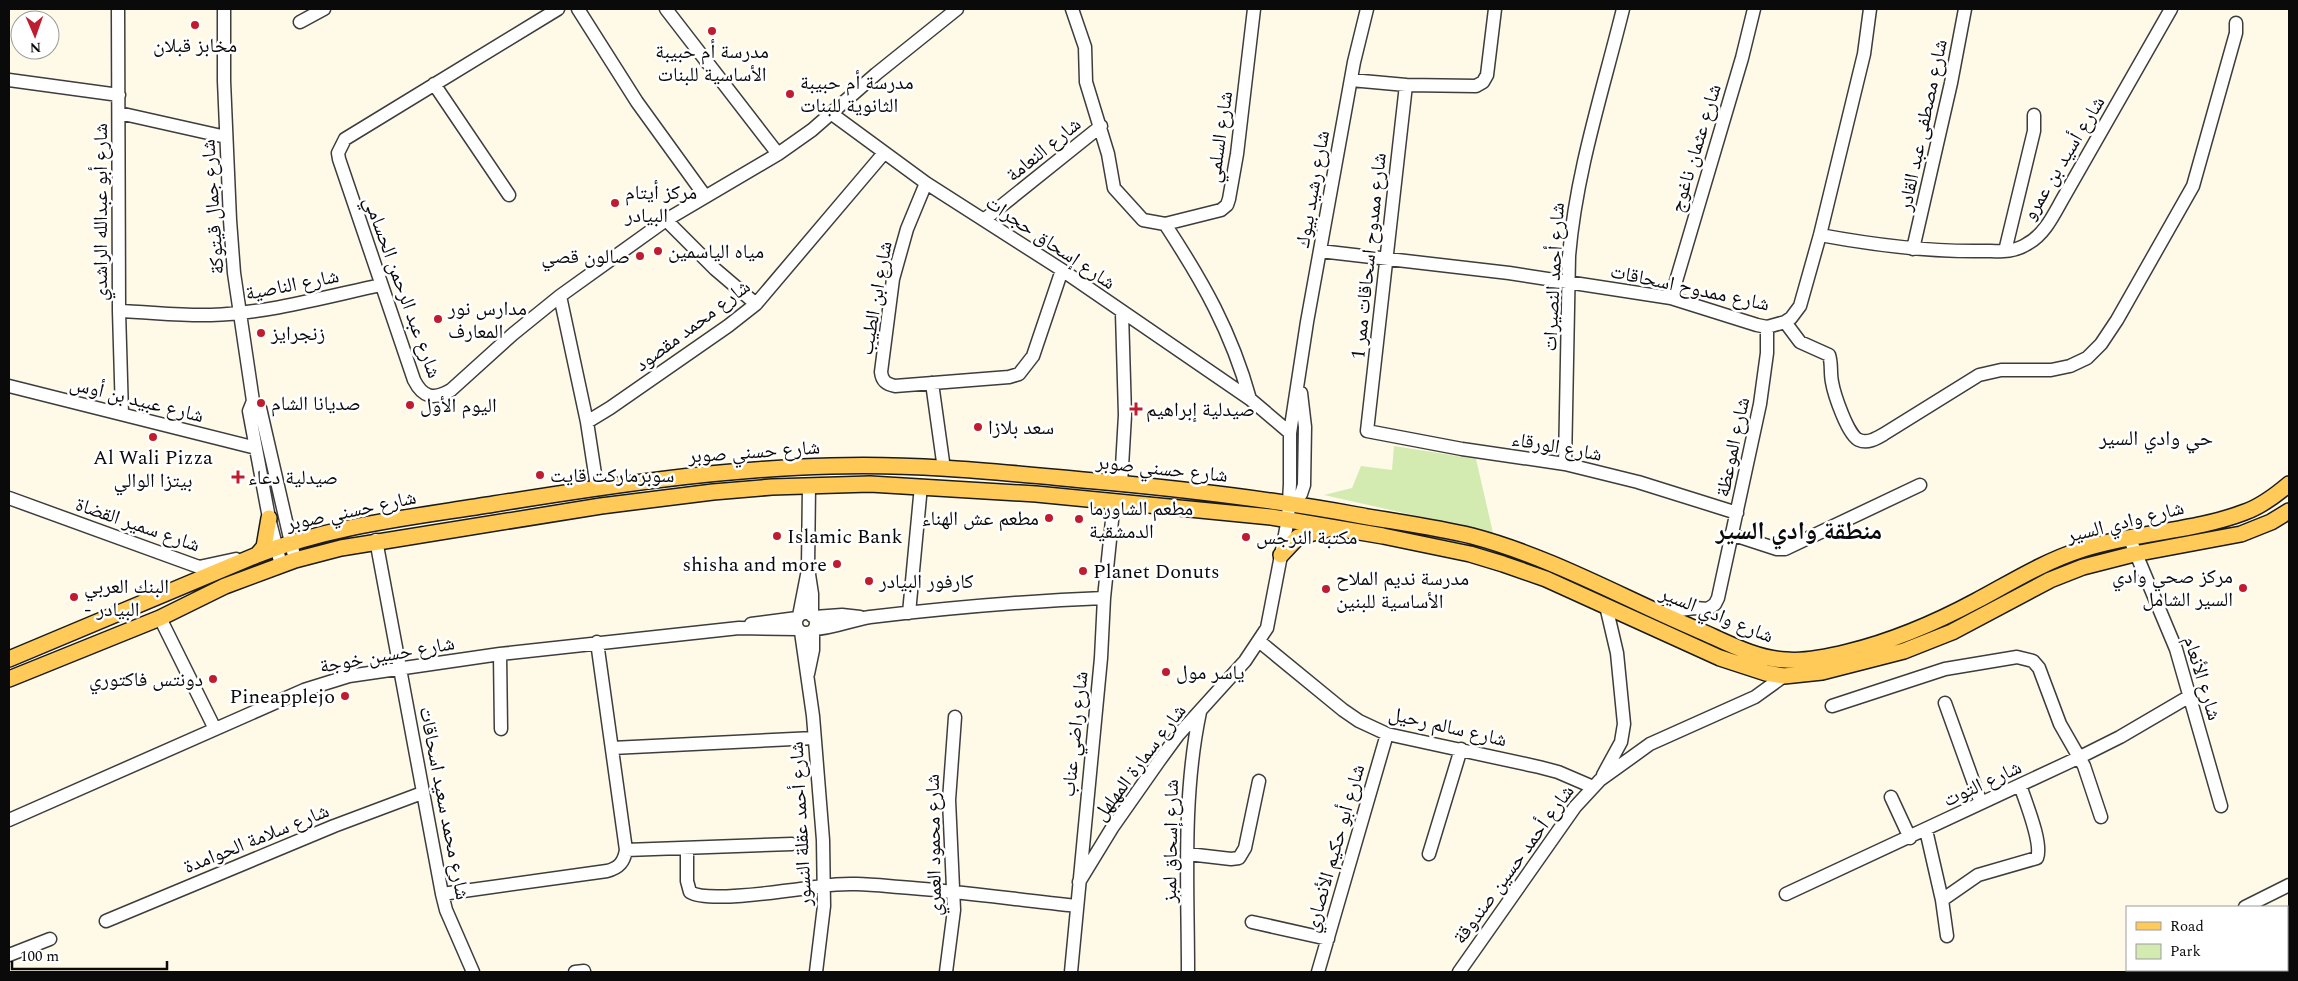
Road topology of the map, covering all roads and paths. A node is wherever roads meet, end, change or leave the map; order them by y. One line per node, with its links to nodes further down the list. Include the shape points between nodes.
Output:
1 (118, 9): 23 (street, شارع أبو عبدالله الراشدي)
2 (224, 9): 28 (street, شارع جمال قيتوكة)
3 (324, 9): 17 (street)
4 (558, 9): 21 (street, شارع عبد الرحمن الحسامي)
5 (578, 9): 33 (street, via 637,102)
6 (666, 9): 30 (street)
7 (958, 9): 25 (street, شارع عبد الرحمن الحسامي, via 876,74)
8 (1072, 9): 27 (street, via 1085,47 1086,82)
9 (1254, 9): 36 (street, شارع السلمي, via 1237,154 1227,205 1220,210)
10 (1367, 9): 20 (street, شارع رشيد بيوك)
11 (1495, 9): 22 (street, via 1489,66 1483,82 1464,87)
12 (1624, 9): 43 (street, شارع أحمد النصيرات, via 1576,197)
13 (1754, 9): 46 (street, شارع عثمان ناغوج)
14 (1870, 9): 37 (street, شارع ممدوح اسحاقات, via 1864,54)
15 (1966, 9): 38 (street, شارع مصطفى عبد القادر)
16 (2171, 9): 40 (street, شارع أسيد بن عمرو, via 2049,222 2030,243)
17 (300, 22)
18 (2236, 23): 51 (street, via 2236,33 2193,186 2117,320 2087,358 2062,368 1985,373 1884,434 1861,441 1850,431 1834,392 1829,355 1800,342)
19 (9, 80): 23 (street)
20 (1351, 80): 22 (street); 39 (street, شارع رشيد بيوك)
21 (434, 84): 32 (street); 44 (street, شارع عبد الرحمن الحسامي, via 345,139 338,153)
22 (1406, 85): 41 (street, شارع ممدوح اسحاقات ممر 1)
23 (119, 95): 24 (street, شارع أبو عبدالله الراشدي)
24 (119, 113): 28 (street); 48 (street, شارع أبو عبدالله الراشدي)
25 (832, 114): 29 (street, شارع إسحاق حجرات); 30 (street, شارع عبد الرحمن الحسامي)
26 (2034, 115): 40 (street, via 2034,132)
27 (1101, 126): 35 (street, شارع النعامة); 36 (street, via 1114,188 1142,220)
28 (226, 137): 49 (street, شارع جمال قيتوكة, via 230,228)
29 (884, 153): 31 (street, شارع إسحاق حجرات); 47 (street, شارع محمد مقصود)
30 (778, 154): 33 (street, شارع عبد الرحمن الحسامي)
31 (926, 183): 35 (street, شارع إسحاق حجرات); 54 (street, شارع ابن الطيب, via 907,229 894,278 882,372 884,381 895,386)
32 (509, 195)
33 (705, 196): 34 (street, شارع عبد الرحمن الحسامي)
34 (666, 220): 45 (street, شارع عبد الرحمن الحسامي); 47 (street, via 714,269)
35 (985, 220): 42 (street, شارع إسحاق حجرات)
36 (1165, 224): 56 (street, via 1220,317 1235,349)
37 (1820, 236): 38 (street, شارع أسيد بن عمرو); 51 (street, شارع ممدوح اسحاقات, via 1800,306 1792,318)
38 (1913, 249): 40 (street, شارع أسيد بن عمرو)
39 (1320, 251): 41 (street, شارع ممدوح اسحاقات); 53 (street, شارع رشيد بيوك)
40 (2005, 251)
41 (1386, 260): 43 (street, شارع ممدوح اسحاقات); 60 (street, شارع ممدوح اسحاقات ممر 1)
42 (1062, 270): 50 (street, شارع إسحاق حجرات); 54 (street, شارع ابن الطيب, via 1033,356 1019,374 1008,378)
43 (1569, 281): 46 (street, شارع ممدوح اسحاقات); 63 (street, شارع أحمد النصيرات)
44 (381, 284): 45 (street, شارع عبد الرحمن الحسامي, via 414,380 428,397 451,390); 49 (street, شارع الناصية)
45 (560, 296): 59 (street)
46 (1671, 298): 52 (street, شارع ممدوح اسحاقات)
47 (756, 304): 59 (street, شارع محمد مقصود)
48 (119, 312): 49 (street, شارع الناصية); 58 (street, شارع أبو عبدالله الراشدي)
49 (240, 313): 57 (street, شارع جمال قيتوكة)
50 (1122, 313): 56 (street, شارع إسحاق حجرات); 66 (street, via 1124,416)
51 (1784, 322): 52 (street, شارع ممدوح اسحاقات)
52 (1767, 327): 77 (street, شارع الموعظة, via 1763,385)
53 (1299, 378): 61 (street, شارع رشيد بيوك); 75 (street, شارع رشيد بيوك, via 1305,428 1304,485 1301,494)
54 (932, 383): 64 (street)
55 (9, 386): 58 (street, شارع عبيد بن أوس)
56 (1250, 398): 61 (street, شارع إسحاق حجرات)
57 (253, 401): 62 (street, شارع جمال قيتوكة, via 249,410); 84 (street, شارع جمال قيتوكة, via 260,408)
58 (122, 414): 62 (street, شارع عبيد بن أوس)
59 (587, 422): 71 (street)
60 (1368, 431): 63 (street, شارع الورقاء)
61 (1290, 433): 75 (street, شارع رشيد بيوك)
62 (256, 448): 78 (street, شارع جمال قيتوكة)
63 (1565, 464): 77 (street, شارع الورقاء, via 1638,482)
64 (944, 469): 65 (main road, شارع حسني صوبر); 71 (main road, شارع حسني صوبر, via 830,466 710,473)
65 (994, 473): 66 (main road, شارع حسني صوبر); 72 (main road)
66 (1121, 484): 75 (main road, شارع حسني صوبر)
67 (2289, 484): 82 (main road, شارع وادي السير, via 2247,512)
68 (809, 485): 70 (main road, شارع حسني صوبر); 83 (main road, شارع حسني صوبر, via 665,497); 94 (street, شارع أحمد عقلة النسور)
69 (1920, 485): 81 (street, via 1785,549)
70 (921, 486): 72 (main road, شارع حسني صوبر); 91 (street)
71 (598, 487): 84 (main road, شارع حسني صوبر, via 406,517)
72 (994, 491): 74 (main road, شارع حسني صوبر)
73 (9, 498): 86 (street, شارع سمير القضاة, via 199,567)
74 (1114, 500): 79 (main road, شارع حسني صوبر); 89 (street, شارع راضي عناب)
75 (1290, 503): 79 (street, شارع سمارة المهلهل); 92 (main road, شارع وادي السير, via 1430,526 1495,542 1568,569)
76 (2289, 511): 85 (main road, شارع وادي السير, via 2241,534)
77 (1737, 513): 81 (street, شارع الموعظة)
78 (269, 518): 84 (street, شارع جمال قيتوكة); 86 (main road, via 264,547)
79 (1288, 519): 80 (main road, شارع وادي السير); 87 (street, شارع سمارة المهلهل)
80 (1336, 528): 87 (main road, via 1298,537); 90 (main road, شارع وادي السير, via 1470,554 1546,579)
81 (1731, 534): 92 (street, شارع الموعظة, via 1715,604 1708,609)
82 (2129, 538): 85 (street, شارع الأنعام); 100 (main road, شارع وادي السير, via 2087,548 2046,564 1907,634)
83 (376, 540): 88 (main road, شارع حسني صوبر); 99 (street, شارع محمد سعيد اسحاقات)
84 (283, 545): 86 (main road, شارع حسني صوبر); 88 (street, شارع جمال قيتوكة)
85 (2134, 554): 100 (main road, شارع وادي السير, via 2083,567 2050,580 1952,632 1904,651 1822,672); 102 (street, شارع الأنعام, via 2168,627)
86 (257, 555): 98 (main road, شارع حسني صوبر)
87 (1281, 555): 96 (street, شارع سمارة المهلهل, via 1269,621)
88 (288, 563): 93 (main road, شارع حسني صوبر, via 225,586)
89 (1104, 598): 91 (street, شارع حسين خوجة, via 1025,601); 130 (street, شارع راضي عناب)
90 (1606, 606): 100 (main road, شارع وادي السير, via 1720,658 1766,674); 115 (street, شارع أحمد حسين صندوقة, via 1617,653 1624,724 1621,742)
91 (909, 613): 94 (street, شارع حسين خوجة, via 841,625)
92 (1658, 613): 100 (main road, شارع وادي السير, via 1769,658)
93 (160, 618): 101 (main road, شارع حسني صوبر); 107 (street)
94 (806, 623): 95 (street, شارع حسين خوجة); 110 (street, شارع أحمد عقلة النسور, via 812,650 808,674)
95 (597, 642): 97 (street, شارع حسين خوجة); 111 (street)
96 (1260, 642): 105 (street, شارع سمارة المهلهل); 109 (street, شارع سالم رحيل, via 1343,710)
97 (500, 654): 99 (street, شارع حسين خوجة); 108 (street)
98 (9, 659)
99 (401, 667): 107 (street, شارع حسين خوجة, via 335,679); 117 (street, شارع محمد سعيد اسحاقات)
100 (1785, 668): 115 (street, شارع أحمد حسين صندوقة, via 1755,697 1650,744)
101 (9, 679)
102 (2190, 696): 113 (street, شارع التوت); 120 (street, شارع الأنعام)
103 (1945, 703): 119 (street)
104 (1832, 706): 113 (street, via 1945,669 2028,658 2039,668 2060,724)
105 (1200, 712): 128 (street, شارع إسحاق لمبز, via 1191,763); 130 (street, شارع سمارة المهلهل, via 1178,735 1145,780)
106 (955, 717): 133 (street, شارع محمود العمري, via 949,800)
107 (215, 729): 122 (street, شارع حسين خوجة)
108 (501, 729)
109 (1387, 734): 112 (street, شارع سالم رحيل); 143 (street, شارع أبو حكيم الأنصاري)
110 (814, 738): 111 (street); 132 (street, شارع أحمد عقلة النسور)
111 (612, 748): 127 (street)
112 (1461, 749): 115 (street, شارع سالم رحيل); 129 (street)
113 (2080, 758): 116 (street, شارع التوت); 121 (street)
114 (1258, 781): 128 (street, via 1245,848 1239,858)
115 (1596, 783): 151 (street, شارع أحمد حسين صندوقة, via 1575,807)
116 (2020, 785): 119 (street, شارع التوت); 136 (street, via 2036,838 2037,858 1978,875)
117 (422, 793): 134 (street, شارع محمد سعيد اسحاقات); 139 (street, شارع سلامة الحوامدة)
118 (1891, 797): 124 (street)
119 (1981, 803): 123 (street, شارع التوت)
120 (2221, 806)
121 (2101, 818)
122 (9, 820)
123 (1926, 830): 124 (street, شارع التوت); 136 (street)
124 (1910, 838): 135 (street, شارع التوت)
125 (792, 844): 126 (street)
126 (686, 849): 127 (street); 132 (street, via 688,890 692,894 738,895)
127 (626, 850): 134 (street, via 622,862 607,871)
128 (1188, 854): 149 (street, شارع إسحاق لمبز)
129 (1428, 854)
130 (1079, 882): 137 (street, شارع راضي عناب)
131 (2289, 884): 138 (street)
132 (824, 885): 133 (street, via 856,884); 146 (street, شارع أحمد عقلة النسور)
133 (954, 892): 137 (street); 147 (street, شارع محمود العمري)
134 (442, 894): 145 (street, شارع محمد سعيد اسحاقات)
135 (1786, 894)
136 (1942, 900): 141 (street)
137 (1077, 906): 148 (street, شارع راضي عناب)
138 (2247, 906)
139 (106, 921)
140 (1252, 922): 143 (street)
141 (1947, 936)
142 (50, 939): 144 (street)
143 (1328, 939): 150 (street, شارع أبو حكيم الأنصاري)
144 (9, 955)
145 (473, 972)
146 (816, 972)
147 (946, 972)
148 (1071, 972)
149 (1188, 972)
150 (1318, 972)
151 (1459, 972)

